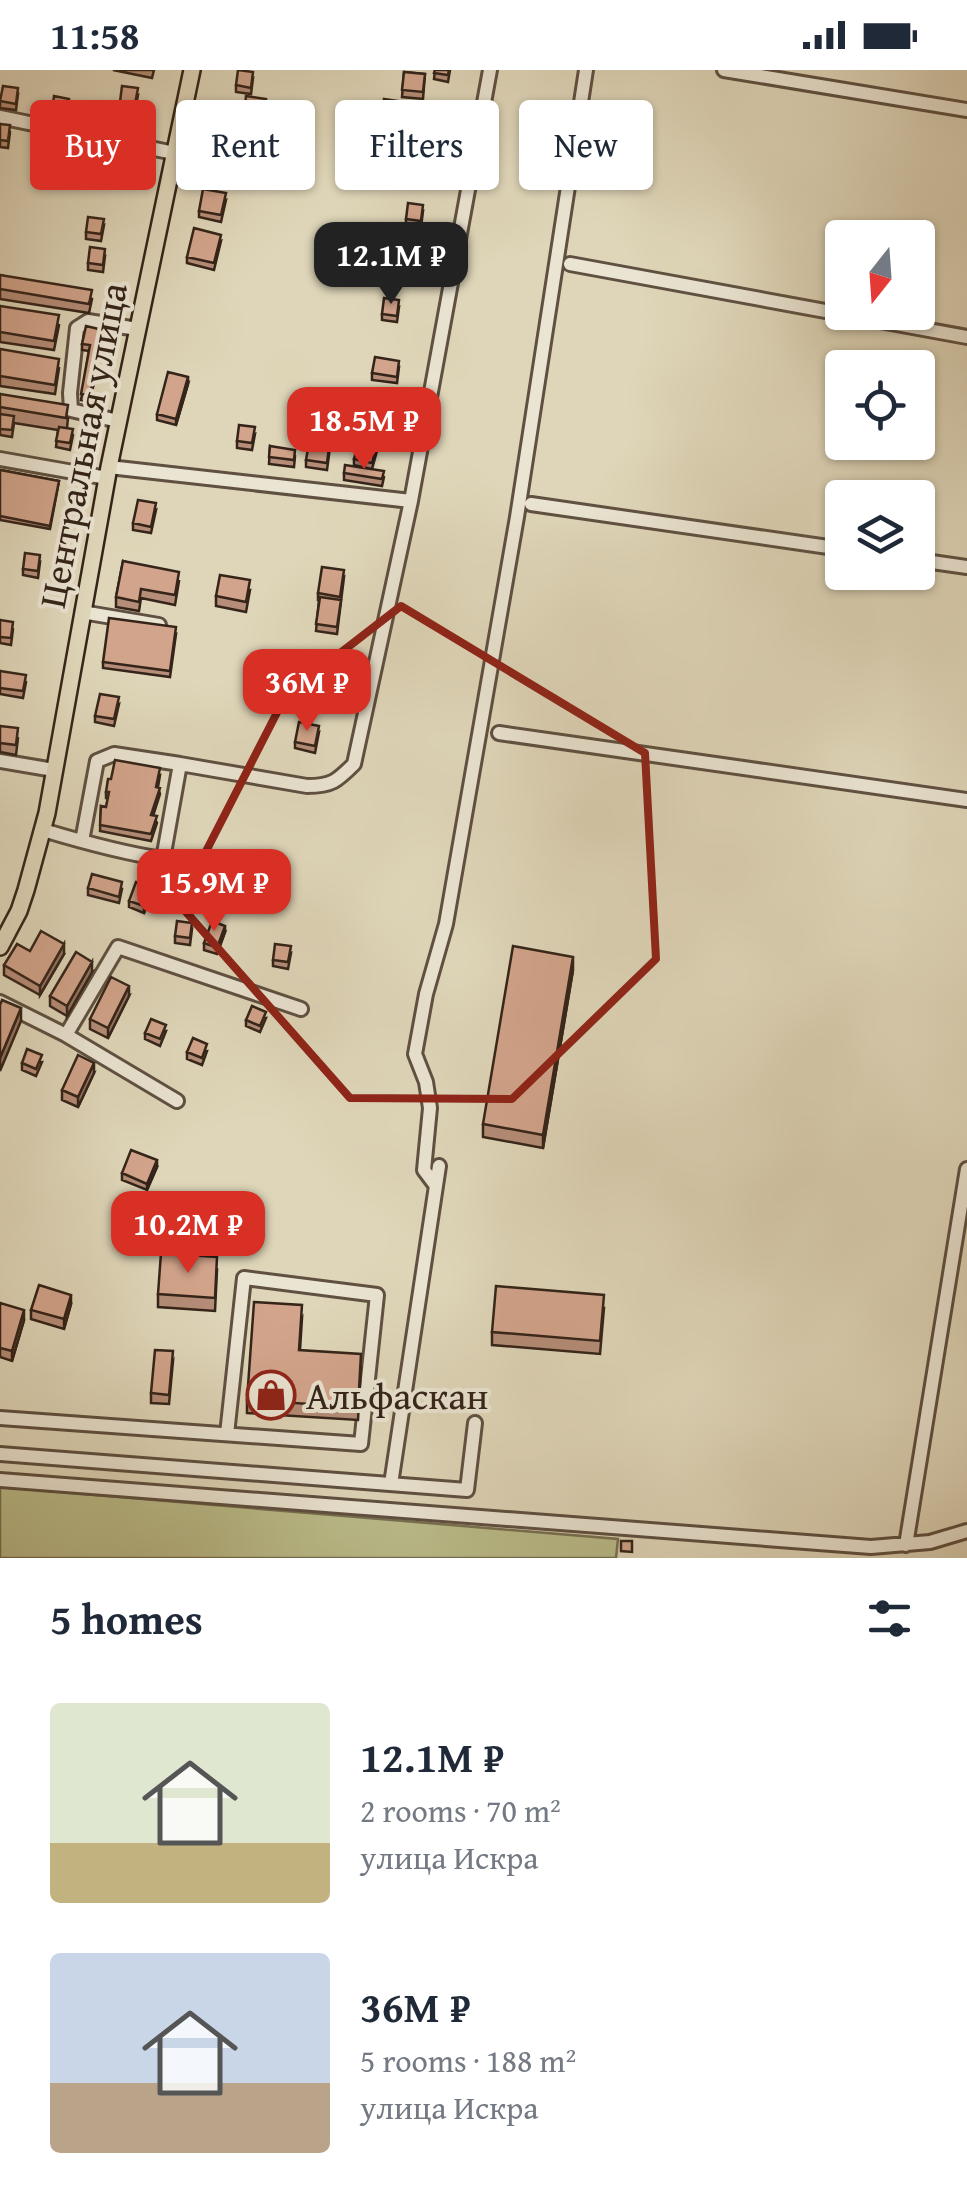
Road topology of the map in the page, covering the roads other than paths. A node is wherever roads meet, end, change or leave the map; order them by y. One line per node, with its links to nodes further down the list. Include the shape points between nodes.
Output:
1 (192, 70): 7 (main road, Центральная улица)
2 (490, 70): 14 (street)
3 (586, 70): 35 (street, via 446,924 414,1054 430,1108 424,1170)
4 (724, 70): 5 (street)
5 (967, 110)
6 (0, 117): 7 (street)
7 (174, 153): 9 (main road, Центральная улица)
8 (570, 264): 10 (street)
9 (138, 328): 11 (main road, Центральная улица); 11 (street, via 88,321 77,328 71,410)
10 (967, 337)
11 (118, 421): 13 (main road, Центральная улица)
12 (0, 458): 13 (street)
13 (108, 473): 14 (street); 19 (main road, Центральная улица)
14 (411, 501): 23 (street, via 354,764 327,786)
15 (532, 504): 16 (street)
16 (825, 547)
17 (935, 562): 18 (street)
18 (967, 567)
19 (82, 612): 20 (street); 24 (main road, Центральная улица)
20 (159, 625)
21 (499, 733): 25 (street)
22 (0, 761): 24 (street)
23 (180, 764): 27 (street, via 114,754 97,762); 27 (street, via 163,859)
24 (54, 770): 26 (main road, Центральная улица)
25 (967, 800)
26 (43, 830): 27 (street); 28 (main road, Центральная улица, via 18,912)
27 (82, 841)
28 (0, 946)
29 (0, 1002): 31 (street)
30 (301, 1009): 31 (street, via 118,947)
31 (66, 1034): 32 (street)
32 (178, 1101)
33 (438, 1166): 35 (street)
34 (967, 1168): 43 (street)
35 (436, 1186): 41 (street)
36 (0, 1418): 38 (street)
37 (475, 1423): 41 (street, via 466,1490)
38 (226, 1434): 38 (street, via 361,1444 377,1295 244,1278)
39 (0, 1454): 41 (street)
40 (0, 1480): 43 (street)
41 (391, 1484)
42 (967, 1531): 43 (street)
43 (906, 1545)

